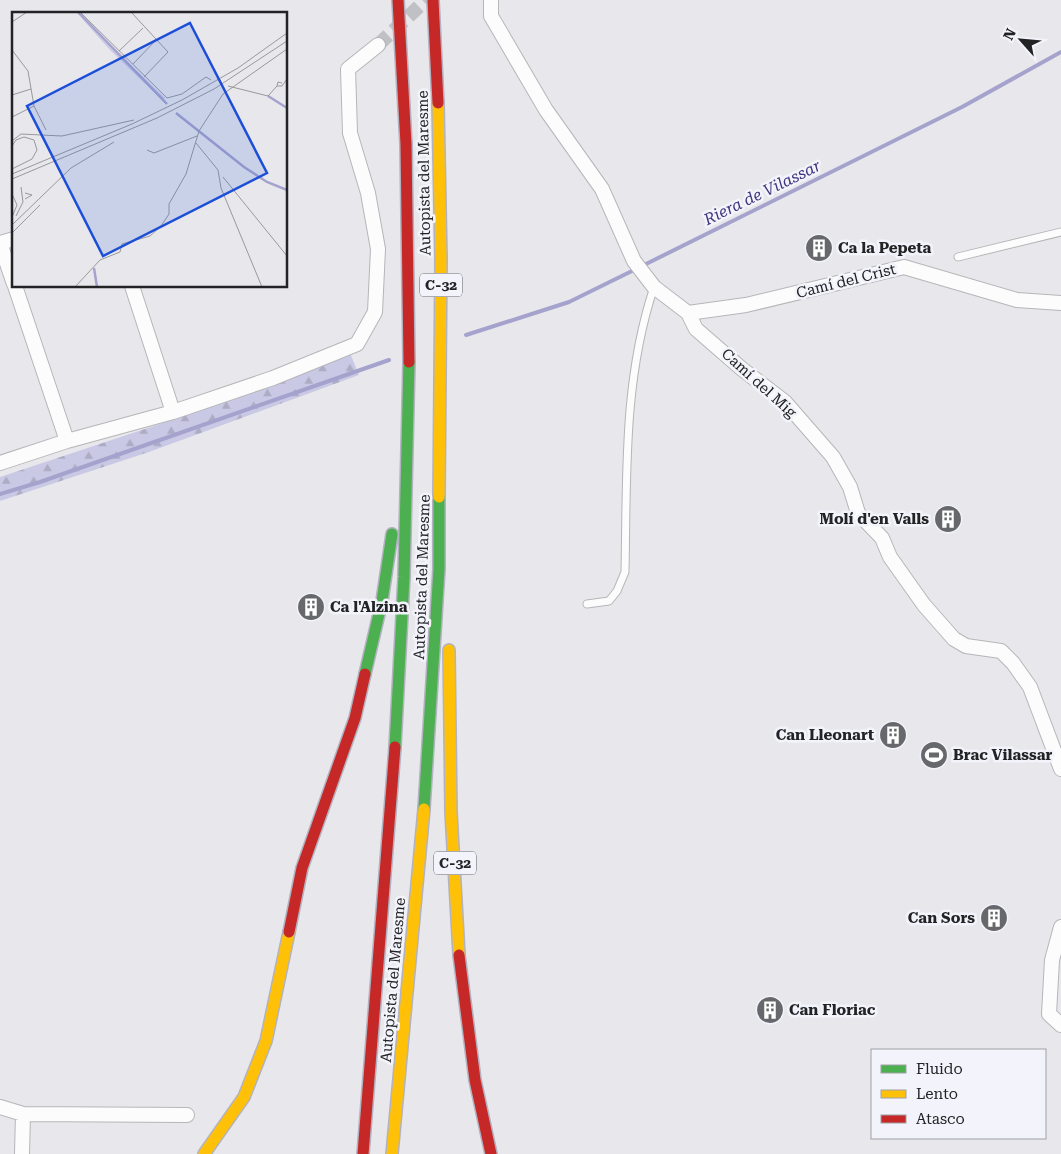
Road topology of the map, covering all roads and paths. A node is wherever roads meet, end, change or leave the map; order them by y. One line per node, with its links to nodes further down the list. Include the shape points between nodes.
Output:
1 (398, 0): 15 (highway, Autopista del Maresme / C-32, via 405,114)
2 (433, 0): 18 (highway, Autopista del Maresme / C-32, via 441,258)
3 (490, 0): 9 (street, Camí del Mig, via 491,16 546,110 602,189 634,261)
4 (378, 45): 14 (street, via 348,69 350,133 368,193 378,249 375,312 357,344 274,378)
5 (1061, 232): 7 (lane)
6 (0, 243): 8 (street)
7 (958, 257)
8 (12, 279)
9 (654, 287): 13 (street, Camí del Mig); 19 (lane, via 642,323 630,396 625,572 618,591 609,601)
10 (15, 288): 16 (street)
11 (133, 288): 14 (street)
12 (1061, 303): 13 (street, Camí del Crist, via 1017,300 904,267 746,305)
13 (688, 313): 20 (street, Camí del Mig, via 696,329 785,402 833,456 850,487 858,513 882,538 890,557 924,605 954,639 966,646 1001,651 1013,663 1030,687)
14 (173, 412): 16 (street)
15 (408, 432): 27 (highway, via 382,601 355,718 302,868 266,1041 244,1097); 28 (highway, Autopista del Maresme / C-32, via 403,613 377,1002)
16 (67, 441): 17 (street)
17 (0, 464)
18 (439, 569): 29 (highway, Autopista del Maresme / C-32, via 427,778); 30 (highway, C-32, via 449,646 450,796 462,984 475,1081)
19 (587, 604)
20 (1061, 768)
21 (1061, 927): 22 (street, via 1052,960 1049,1014)
22 (1061, 1026)
23 (0, 1107): 24 (street)
24 (23, 1114): 25 (street); 26 (street)
25 (187, 1115)
26 (22, 1154)
27 (204, 1154)
28 (363, 1154)
29 (392, 1154)
30 (491, 1154)

